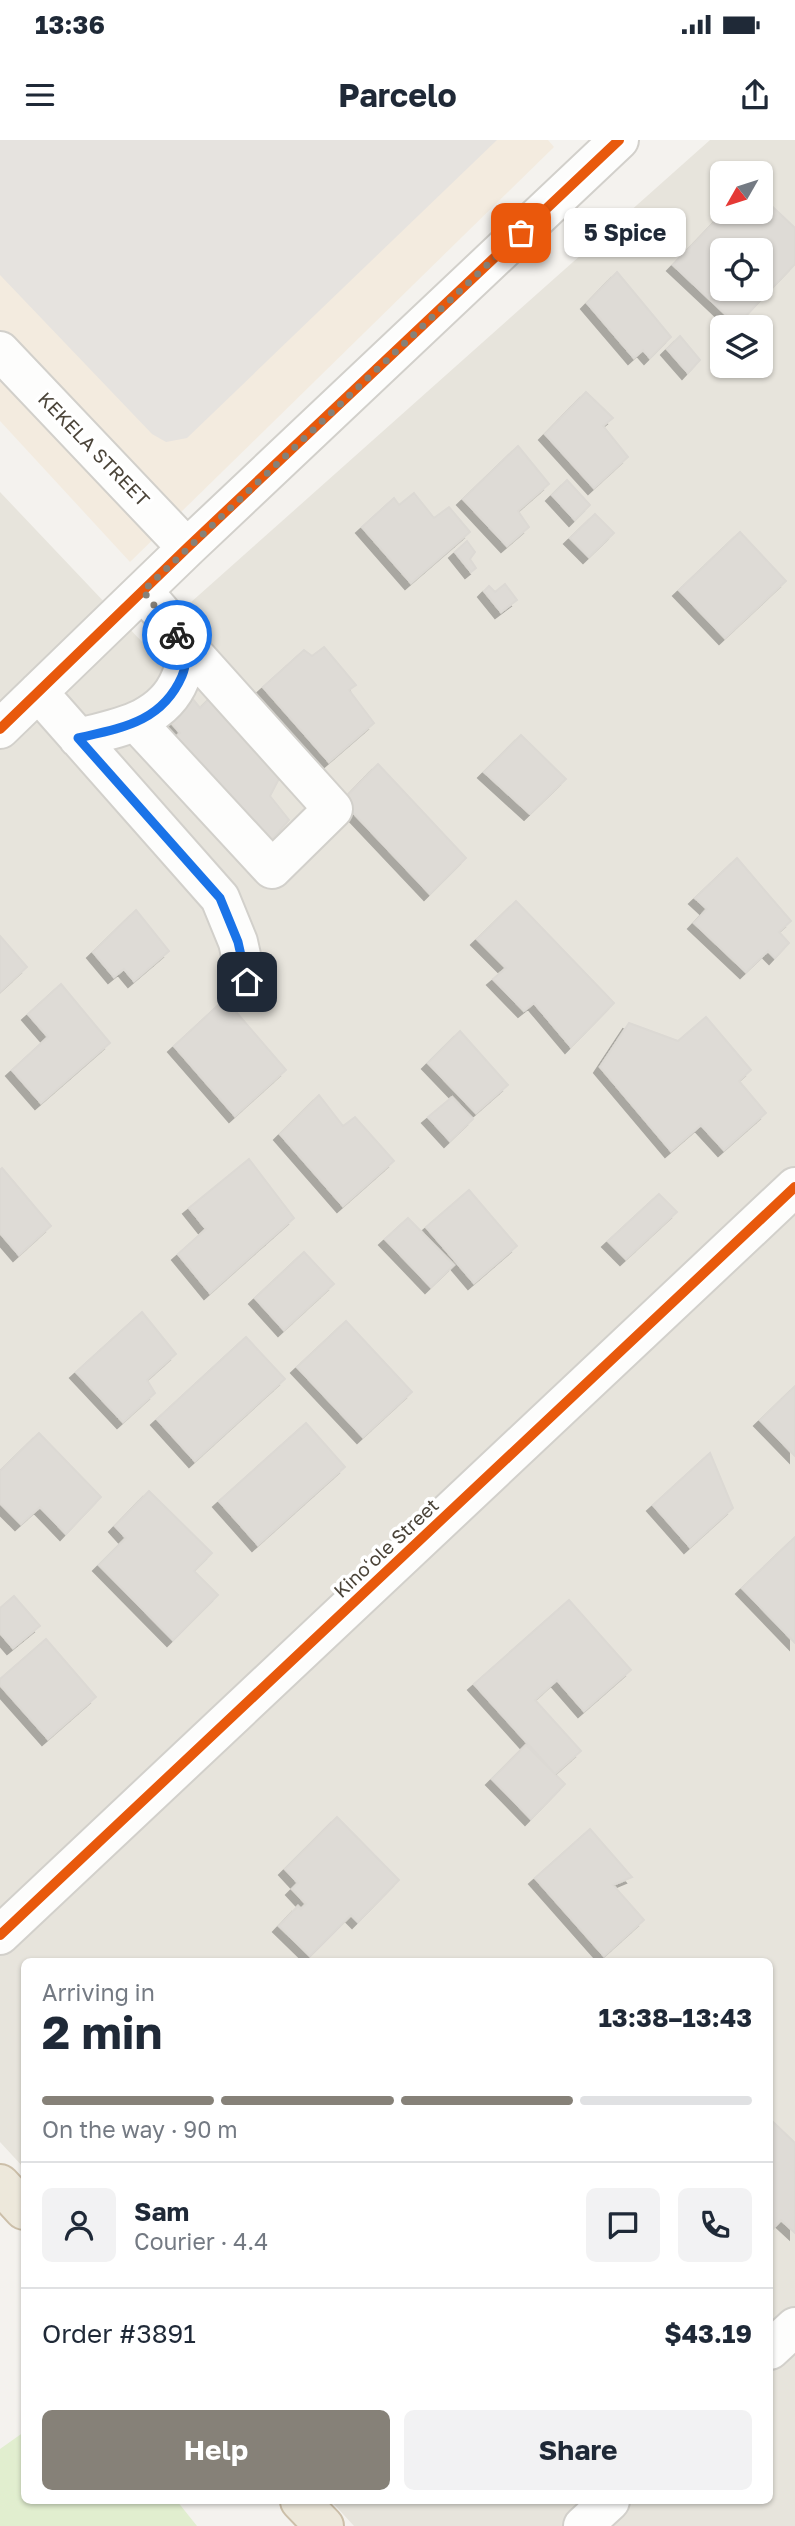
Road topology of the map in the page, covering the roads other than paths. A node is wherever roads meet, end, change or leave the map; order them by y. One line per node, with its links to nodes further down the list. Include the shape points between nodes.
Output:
1 (619, 140): 3 (street)
2 (0, 351): 3 (street, KEKELA STREET)
3 (187, 548): 4 (street)
4 (143, 591): 5 (street); 6 (street)
5 (182, 641): 7 (street, via 187,663 175,691 152,715); 7 (street, via 333,809 272,869)
6 (38, 692): 8 (street); 9 (street)
7 (136, 722): 9 (street)
8 (0, 729)
9 (78, 738): 10 (street, via 220,898 238,942)
10 (247, 982)
11 (795, 1187): 12 (street, Kinoʻole Street)
12 (0, 1935)
13 (0, 2184): 14 (highway)
14 (21, 2207)
15 (795, 2327): 16 (street)
16 (773, 2347)
17 (303, 2504): 19 (highway)
18 (607, 2504): 20 (street)
19 (324, 2526)
20 (583, 2526)

